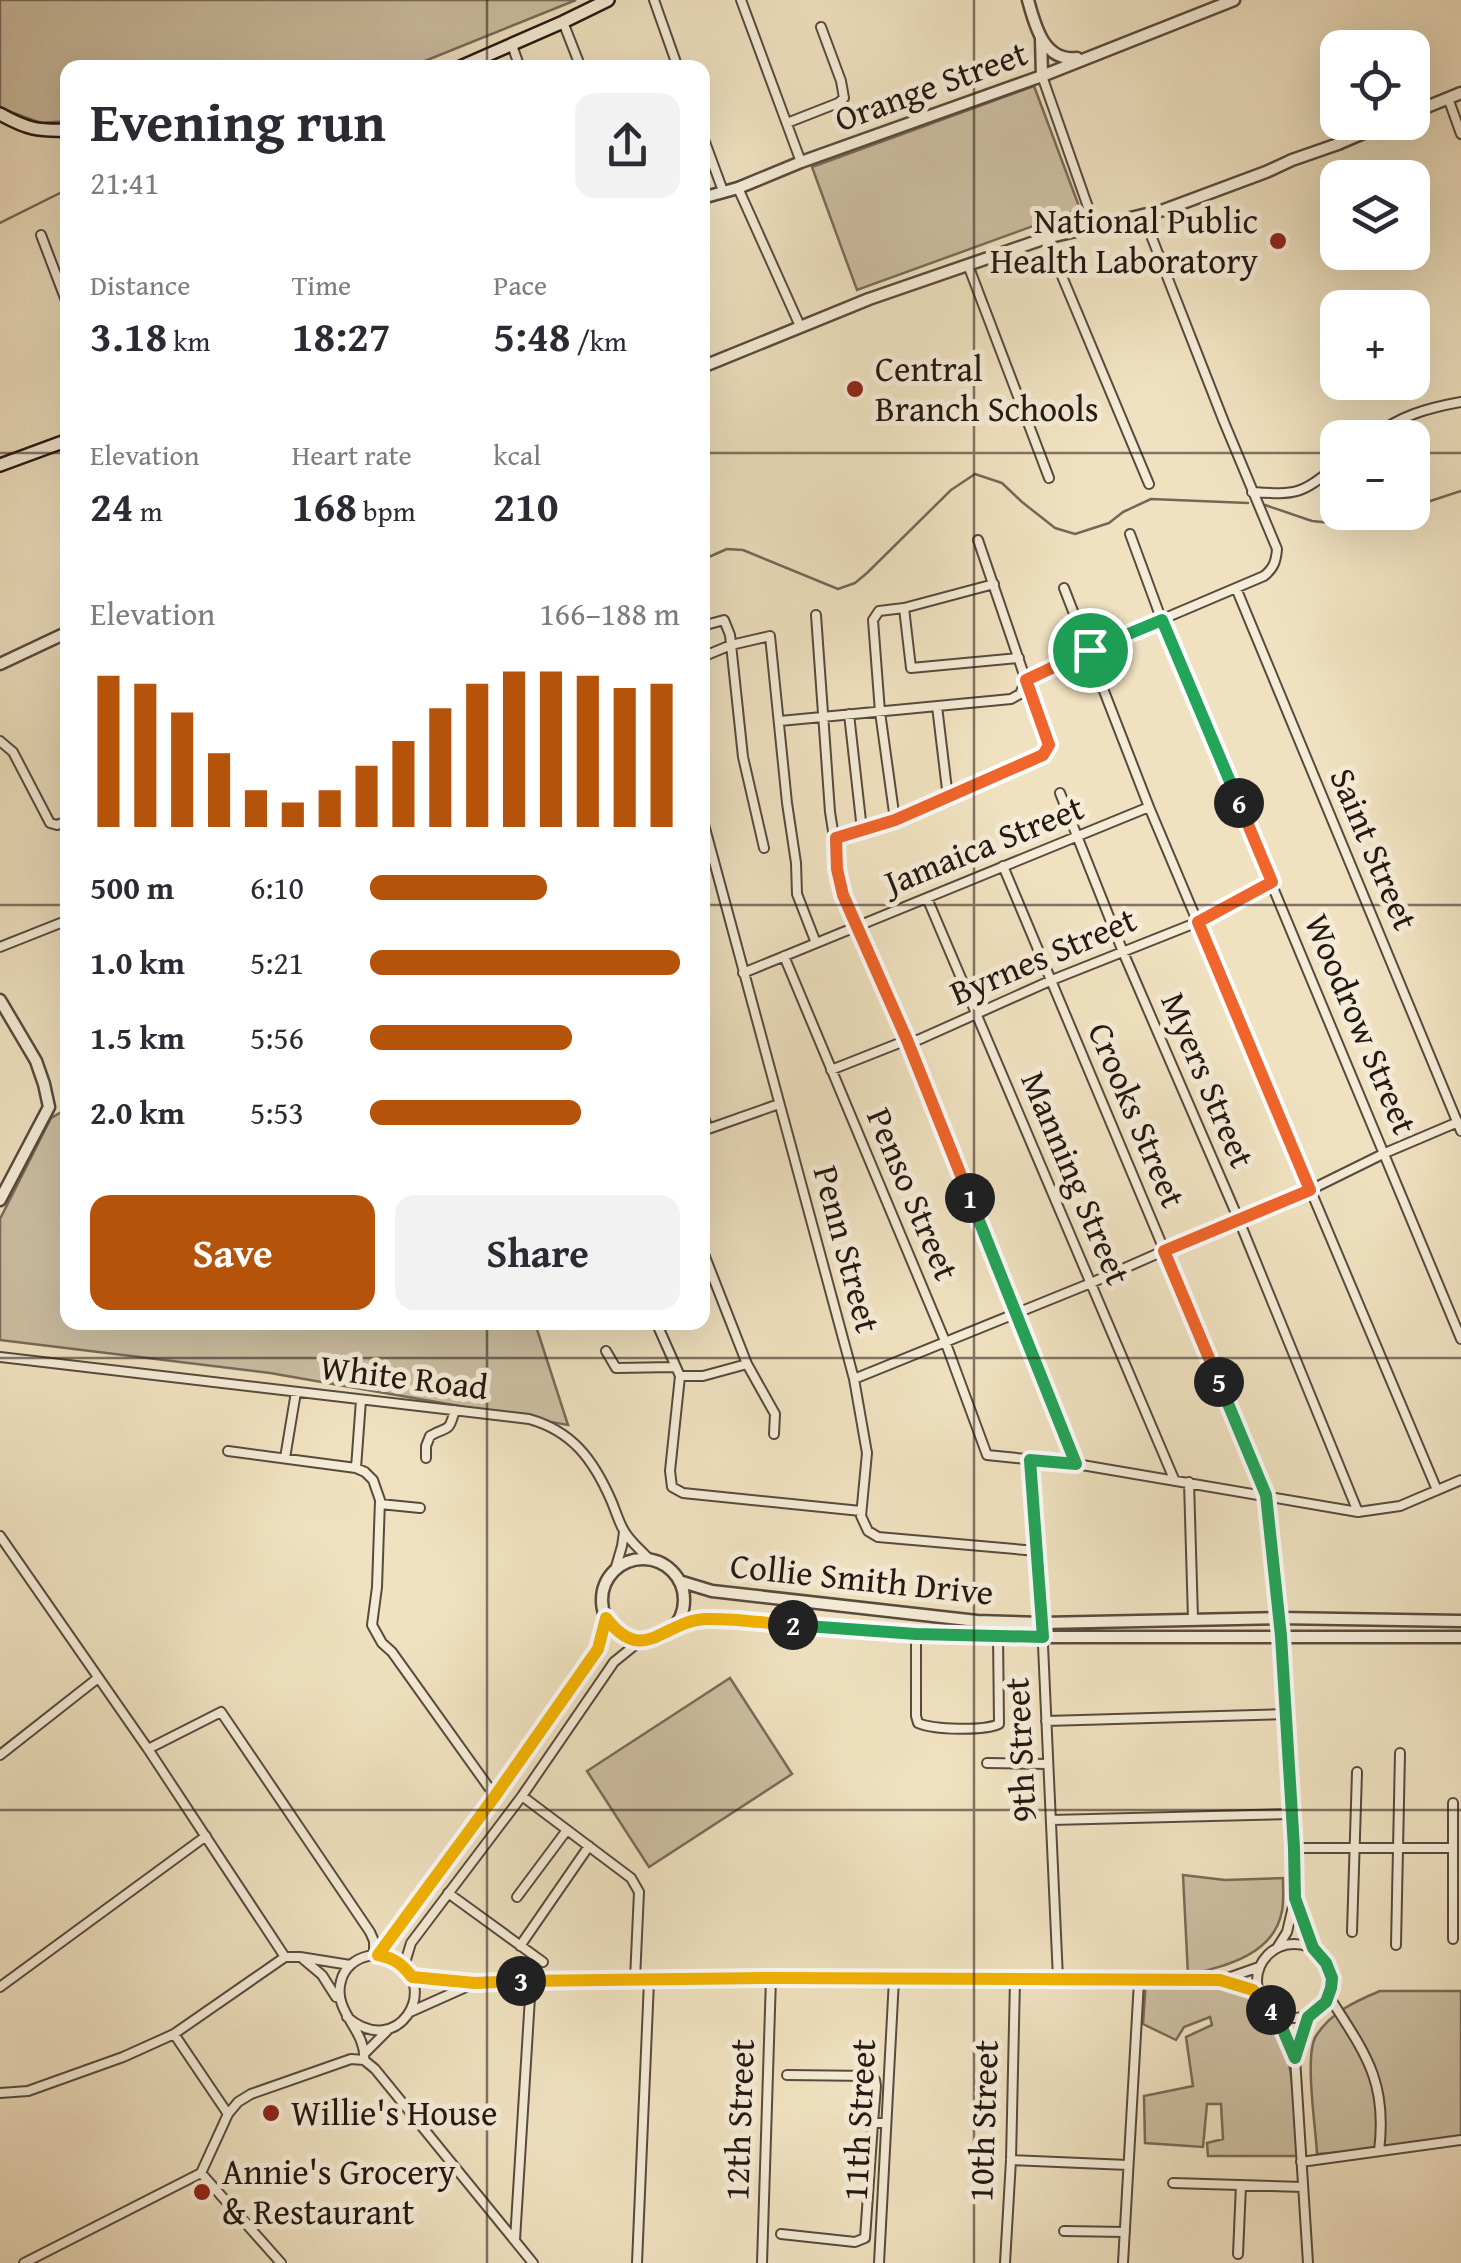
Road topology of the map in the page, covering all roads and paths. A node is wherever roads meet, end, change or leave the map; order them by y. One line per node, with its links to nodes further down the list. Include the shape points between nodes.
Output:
1 (608, 0): 6 (main road)
2 (654, 0): 14 (street)
3 (740, 0): 20 (street)
4 (1028, 0): 8 (street)
5 (1234, 0): 10 (street, Orange Street)
6 (563, 22): 9 (main road); 13 (street)
7 (821, 27): 20 (street, via 844,98)
8 (1041, 37): 10 (street, via 1065,60); 15 (street)
9 (512, 45): 11 (main road); 12 (street)
10 (1102, 53): 15 (street, Orange Street)
11 (477, 60)
12 (517, 60)
13 (578, 60)
14 (675, 60)
15 (1042, 76): 25 (street, Orange Street); 30 (street)
16 (1461, 92): 17 (street)
17 (1448, 98): 18 (street); 22 (street)
18 (1430, 105)
19 (0, 114): 21 (main road, via 40,131)
20 (787, 123): 25 (street)
21 (60, 130)
22 (1461, 134)
23 (1347, 140): 29 (street)
24 (710, 155): 27 (street)
25 (801, 162): 26 (street, Orange Street)
26 (738, 188): 27 (street, Orange Street); 35 (street)
27 (723, 190): 28 (street, Orange Street)
28 (710, 195)
29 (1148, 214): 30 (street); 44 (street)
30 (1095, 227): 32 (street)
31 (41, 235): 34 (street)
32 (1046, 238): 33 (street); 43 (street)
33 (968, 265): 35 (street); 41 (street)
34 (60, 285)
35 (800, 326): 36 (street)
36 (710, 364)
37 (1461, 402): 38 (street)
38 (1398, 420)
39 (60, 443): 40 (main road)
40 (0, 465)
41 (1048, 478)
42 (1320, 478): 44 (street, via 1298,492)
43 (1149, 484)
44 (1252, 492): 49 (street, via 1276,560 1264,576)
45 (1130, 534): 52 (street, Woodrow Street)
46 (978, 540): 47 (street)
47 (994, 584): 50 (street); 58 (street)
48 (1064, 588): 56 (street)
49 (1236, 588): 52 (street); 94 (street, Saint Street)
50 (904, 608): 58 (street, via 911,668); 62 (street, via 879,611 874,620)
51 (816, 615): 64 (street)
52 (1162, 620): 56 (street); 78 (street, Woodrow Street)
53 (710, 624): 55 (street, via 724,620)
54 (60, 636): 59 (street)
55 (731, 645): 57 (street); 65 (street, via 770,636); 76 (street, via 743,757)
56 (1090, 650): 60 (street); 69 (street)
57 (710, 653)
58 (1019, 658): 60 (street)
59 (0, 664)
60 (1026, 680): 61 (street, via 1010,699); 68 (street, via 1049,745 1046,753)
61 (937, 706): 62 (street); 68 (street)
62 (880, 712): 63 (street); 70 (street)
63 (850, 714): 64 (street); 72 (street)
64 (823, 717): 65 (street); 74 (street)
65 (780, 720): 83 (street, via 797,894)
66 (0, 741): 71 (street, via 13,752 50,823)
67 (1060, 793): 73 (street, Myers Street)
68 (948, 798): 70 (street)
69 (1149, 807): 73 (street, Jamaica Street); 80 (street)
70 (895, 820): 72 (street)
71 (60, 824)
72 (862, 830): 74 (street)
73 (1076, 837): 77 (street, Jamaica Street); 85 (street, Myers Street)
74 (836, 838): 82 (street, via 840,882)
75 (710, 848): 87 (street, Penn Street)
76 (764, 848)
77 (1004, 866): 79 (street, Jamaica Street); 88 (street, Crooks Street)
78 (1272, 882): 80 (street, Byrnes Street); 96 (street, Woodrow Street)
79 (927, 898): 82 (street, Jamaica Street); 90 (street, Manning Street)
80 (1198, 922): 85 (street, Byrnes Street); 97 (street)
81 (60, 923): 84 (street)
82 (856, 927): 83 (street, Jamaica Street); 91 (street)
83 (816, 943): 86 (street, Jamaica Street)
84 (0, 947)
85 (1122, 952): 88 (street, Byrnes Street); 99 (street, Myers Street)
86 (784, 956): 87 (street, Jamaica Street); 92 (street, Penso Street)
87 (743, 973): 93 (street, Penn Street)
88 (1052, 980): 90 (street, Byrnes Street); 100 (street, Crooks Street)
89 (0, 1000): 98 (street, via 36,1061 48,1107)
90 (977, 1012): 91 (street, Byrnes Street); 102 (street, Manning Street)
91 (907, 1040): 92 (street, Byrnes Street); 103 (street)
92 (831, 1070): 106 (street, Penso Street)
93 (780, 1104): 95 (street); 112 (street, Penn Street)
94 (1459, 1126): 96 (street)
95 (710, 1129)
96 (1385, 1153): 97 (street); 105 (street, Woodrow Street)
97 (1310, 1190): 99 (street); 126 (street)
98 (0, 1200)
99 (1238, 1218): 100 (street); 131 (street, Myers Street)
100 (1164, 1251): 102 (street); 127 (street, Crooks Street)
101 (710, 1269): 109 (street)
102 (1090, 1283): 103 (street); 123 (street, Manning Street)
103 (1016, 1314): 106 (street); 121 (street)
104 (659, 1330): 110 (street)
105 (1461, 1339)
106 (944, 1340): 112 (street); 120 (street, Penso Street, via 987,1455)
107 (606, 1351): 110 (street, via 616,1368)
108 (0, 1357): 113 (street, White Road)
109 (747, 1364): 111 (street); 116 (street, via 775,1414)
110 (675, 1367): 111 (street)
111 (680, 1376): 130 (street, via 672,1487)
112 (854, 1379): 130 (street, Penn Street, via 867,1453)
113 (296, 1392): 114 (street, White Road); 118 (street)
114 (361, 1400): 115 (street, White Road); 122 (street)
115 (456, 1410): 119 (street, via 451,1426 430,1436); 132 (street, White Road, via 529,1418 566,1434 592,1464)
116 (774, 1434)
117 (228, 1452): 118 (street)
118 (285, 1458): 122 (street)
119 (426, 1458)
120 (1030, 1460): 121 (street); 134 (street, 9th Street)
121 (1076, 1464): 123 (street)
122 (356, 1468): 128 (street, via 372,1480)
123 (1174, 1479): 125 (street)
124 (1461, 1480): 126 (street)
125 (1189, 1482): 127 (street); 140 (street)
126 (1437, 1490): 131 (street, via 1400,1506)
127 (1266, 1495): 131 (street); 139 (street, Crooks Street)
128 (380, 1504): 129 (street); 159 (street, via 372,1624)
129 (420, 1508)
130 (861, 1511): 134 (street, via 863,1524 878,1538)
131 (1358, 1512)
132 (624, 1532): 135 (street, White Road); 136 (street)
133 (0, 1536): 150 (street)
134 (1037, 1551): 142 (street, 9th Street)
135 (649, 1560): 136 (street); 137 (street)
136 (614, 1570): 138 (street, via 602,1598)
137 (679, 1581): 142 (street, Collie Smith Drive, via 712,1591); 143 (street, via 683,1608)
138 (606, 1618): 149 (street, via 626,1637); 159 (street, via 598,1649)
139 (1279, 1618): 140 (street, Collie Smith Drive); 141 (street, Collie Smith Drive); 146 (street, Crooks Street)
140 (1193, 1619): 142 (street, Collie Smith Drive)
141 (1461, 1620)
142 (1042, 1623): 148 (street, 9th Street)
143 (675, 1625): 144 (street, Collie Smith Drive, via 703,1619); 149 (street, via 660,1637)
144 (916, 1634): 145 (street, Collie Smith Drive); 145 (street, via 916,1716 932,1728 1000,1724)
145 (998, 1635): 148 (street, Collie Smith Drive)
146 (1281, 1636): 147 (street, Collie Smith Drive); 148 (street, Collie Smith Drive); 151 (street, Crooks Street)
147 (1461, 1636)
148 (1043, 1637): 152 (street, 9th Street)
149 (640, 1640): 160 (street, via 614,1662)
150 (98, 1678): 153 (street); 155 (street)
151 (1285, 1714): 152 (street); 162 (street, Crooks Street)
152 (1046, 1720): 157 (street, 9th Street)
153 (148, 1750): 165 (street); 180 (street, via 221,1712 370,1932)
154 (1400, 1753): 169 (street)
155 (0, 1756)
156 (987, 1762): 157 (street)
157 (1048, 1764): 163 (street, 9th Street)
158 (1357, 1772): 168 (street)
159 (495, 1796): 180 (street)
160 (522, 1796): 164 (street); 171 (street)
161 (1453, 1803): 170 (street)
162 (1292, 1814): 163 (street); 167 (street, Crooks Street)
163 (1051, 1820): 189 (street, 9th Street)
164 (567, 1830): 166 (street); 172 (street)
165 (206, 1836): 182 (street); 195 (street)
166 (589, 1846): 177 (street); 190 (street, via 632,1878 639,1892)
167 (1294, 1848): 168 (street); 173 (street, Crooks Street)
168 (1355, 1848): 169 (street); 174 (street)
169 (1398, 1848): 170 (street); 176 (street)
170 (1454, 1848): 175 (street)
171 (448, 1894): 177 (street); 185 (street, via 411,1943)
172 (518, 1897)
173 (1295, 1898): 178 (street); 179 (street)
174 (1352, 1932)
175 (1453, 1939)
176 (1396, 1945)
177 (520, 1946): 183 (street)
178 (1277, 1948): 179 (street); 186 (street)
179 (1313, 1948): 200 (street, via 1332,1978)
180 (376, 1955): 184 (street); 185 (street)
181 (300, 1956): 182 (street); 184 (street); 201 (street)
182 (285, 1958): 207 (street)
183 (543, 1962)
184 (350, 1966): 201 (street, via 340,1984)
185 (404, 1966): 187 (street)
186 (1259, 1967): 194 (street); 199 (street)
187 (412, 1977): 198 (street); 202 (street)
188 (771, 1978): 191 (street); 197 (street); 233 (street, 12th Street)
189 (1058, 1978): 192 (street); 193 (street)
190 (635, 1979): 196 (street); 197 (street)
191 (894, 1979): 192 (street); 214 (street, 11th Street)
192 (1016, 1980): 217 (street, 10th Street)
193 (1139, 1980): 194 (street); 219 (street)
194 (1220, 1980): 199 (street)
195 (2, 1981)
196 (531, 1981): 198 (street); 227 (street)
197 (649, 1981): 232 (street)
198 (475, 1983): 202 (street)
199 (1259, 1995): 203 (street)
200 (1328, 1995): 205 (street); 216 (street, via 1377,2082)
201 (341, 2006): 204 (street)
202 (410, 2012): 206 (street)
203 (1277, 2016): 205 (street); 209 (street)
204 (348, 2017): 206 (street, via 372,2031); 208 (street)
205 (1308, 2017): 209 (street)
206 (400, 2024): 208 (street)
207 (174, 2034): 211 (street, via 28,2091); 212 (street)
208 (364, 2056): 212 (street, via 251,2094); 227 (street)
209 (1295, 2058): 218 (street)
210 (787, 2075): 213 (street, via 871,2076)
211 (0, 2094)
212 (228, 2114): 220 (street)
213 (873, 2123): 214 (street); 226 (street, via 865,2238)
214 (886, 2123): 234 (street, 11th Street)
215 (1461, 2140): 216 (street)
216 (1378, 2151): 218 (street)
217 (1011, 2160): 219 (street); 235 (street, 10th Street)
218 (1302, 2162): 223 (street)
219 (1128, 2165): 225 (street)
220 (200, 2173): 229 (street); 230 (street)
221 (1174, 2183): 222 (street)
222 (1241, 2186): 223 (street); 228 (street)
223 (1303, 2187): 237 (street)
224 (1064, 2231): 225 (street)
225 (1125, 2232): 236 (street)
226 (780, 2234)
227 (516, 2240): 231 (street)
228 (1238, 2254)
229 (24, 2263)
230 (282, 2263)
231 (533, 2263)
232 (638, 2263)
233 (762, 2263)
234 (879, 2263)
235 (1005, 2263)
236 (1123, 2263)
237 (1308, 2263)

